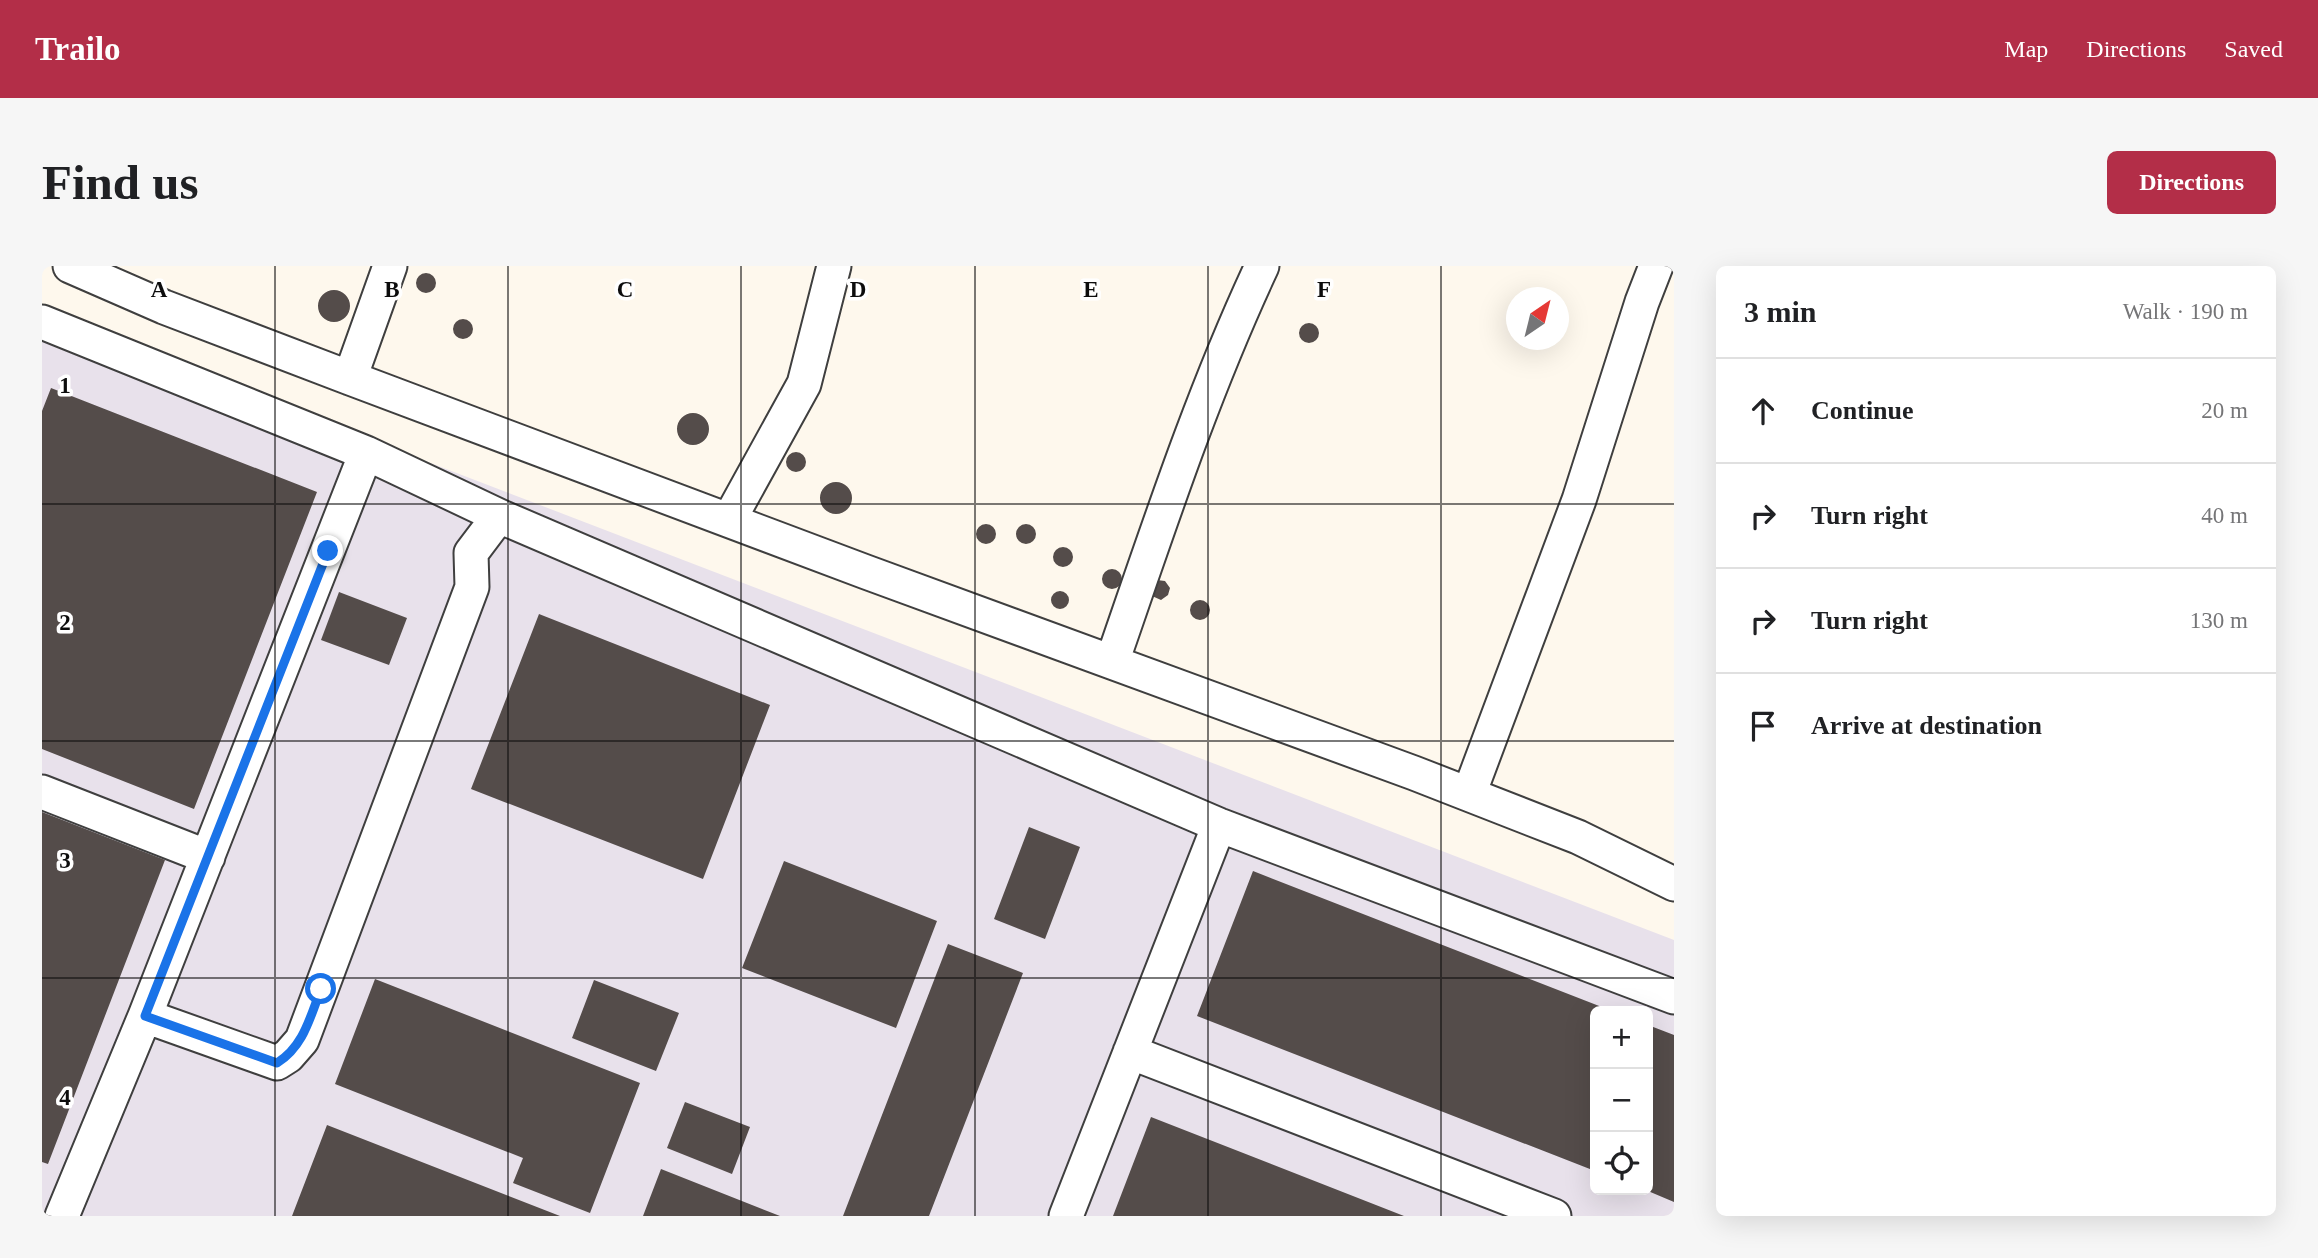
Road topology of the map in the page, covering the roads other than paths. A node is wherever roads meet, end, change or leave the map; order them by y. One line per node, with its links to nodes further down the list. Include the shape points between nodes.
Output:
1 (70, 266): 7 (street)
2 (390, 266): 7 (street)
3 (834, 266): 10 (street, via 804,384)
4 (1262, 266): 11 (street, via 1230,333)
5 (1656, 266): 13 (street, via 1579,500)
6 (44, 328): 8 (street)
7 (350, 378): 10 (street)
8 (366, 453): 9 (street); 15 (street)
9 (499, 516): 14 (street); 18 (street, via 471,553 472,587 302,1040 277,1063)
10 (729, 520): 11 (street)
11 (1112, 662): 13 (street)
12 (42, 792): 15 (street)
13 (1469, 794): 16 (street, via 1578,837)
14 (1219, 825): 17 (street); 19 (street)
15 (208, 858): 18 (street)
16 (1674, 884)
17 (1674, 998)
18 (145, 1016): 20 (street)
19 (1130, 1052): 21 (street); 22 (street)
20 (62, 1216)
21 (1066, 1216)
22 (1554, 1216)

